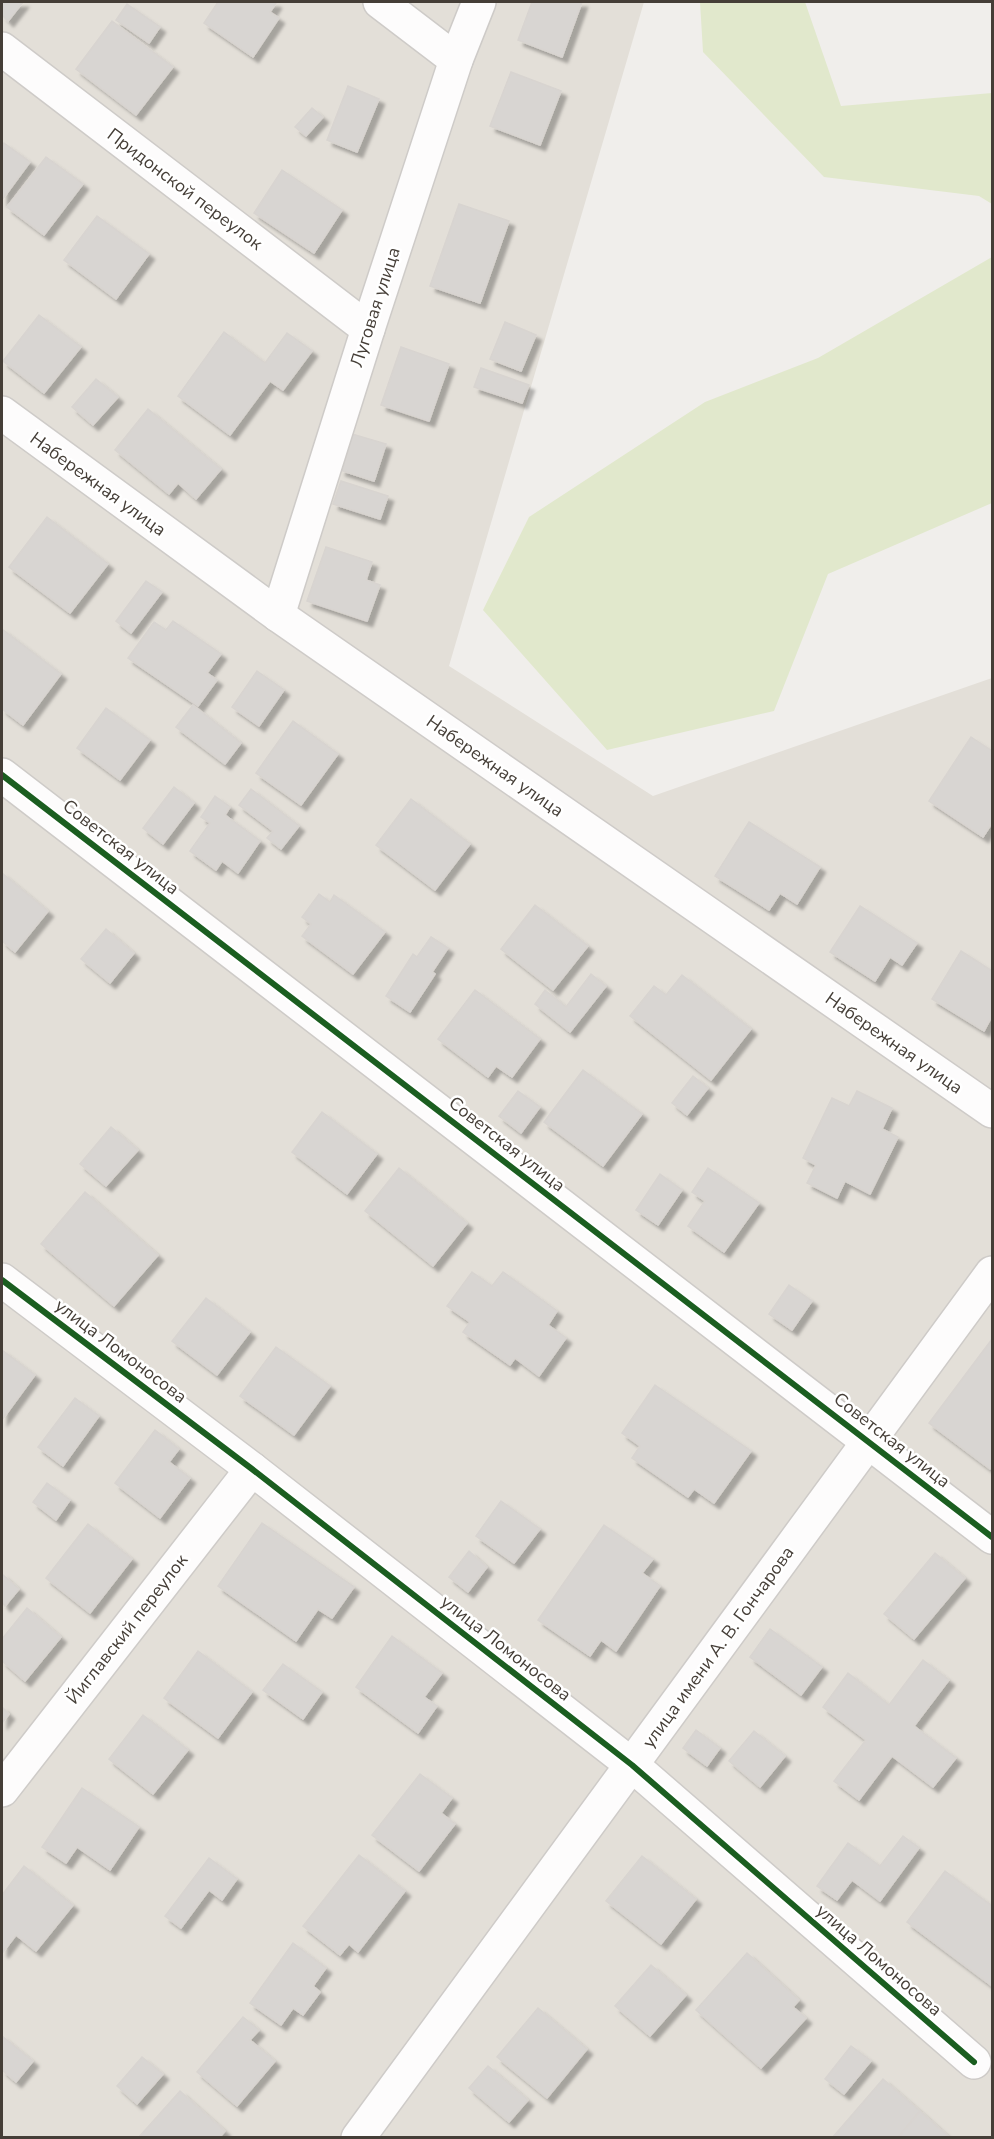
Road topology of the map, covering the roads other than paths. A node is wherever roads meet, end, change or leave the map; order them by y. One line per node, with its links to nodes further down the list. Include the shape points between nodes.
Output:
1 (380, 2): 4 (street)
2 (479, 2): 4 (street, Луговая улица)
3 (2, 49): 5 (street, Придонской переулок)
4 (456, 60): 5 (street, Луговая улица)
5 (368, 328): 7 (street, Луговая улица)
6 (2, 413): 7 (street, Набережная улица)
7 (278, 615): 9 (street, Набережная улица)
8 (2, 775): 12 (street, Советская улица)
9 (993, 1111)
10 (993, 1273): 12 (street, улица имени А. В. Гончарова)
11 (2, 1280): 13 (street, улица Ломоносова)
12 (868, 1441): 14 (street, Советская улица); 15 (street, улица имени А. В. Гончарова)
13 (252, 1469): 15 (street, улица Ломоносова); 16 (street, Йиглавский переулок)
14 (992, 1535)
15 (632, 1765): 17 (street, улица Ломоносова); 18 (street, улица имени А. В. Гончарова)
16 (2, 1790)
17 (974, 2062)
18 (358, 2138)

